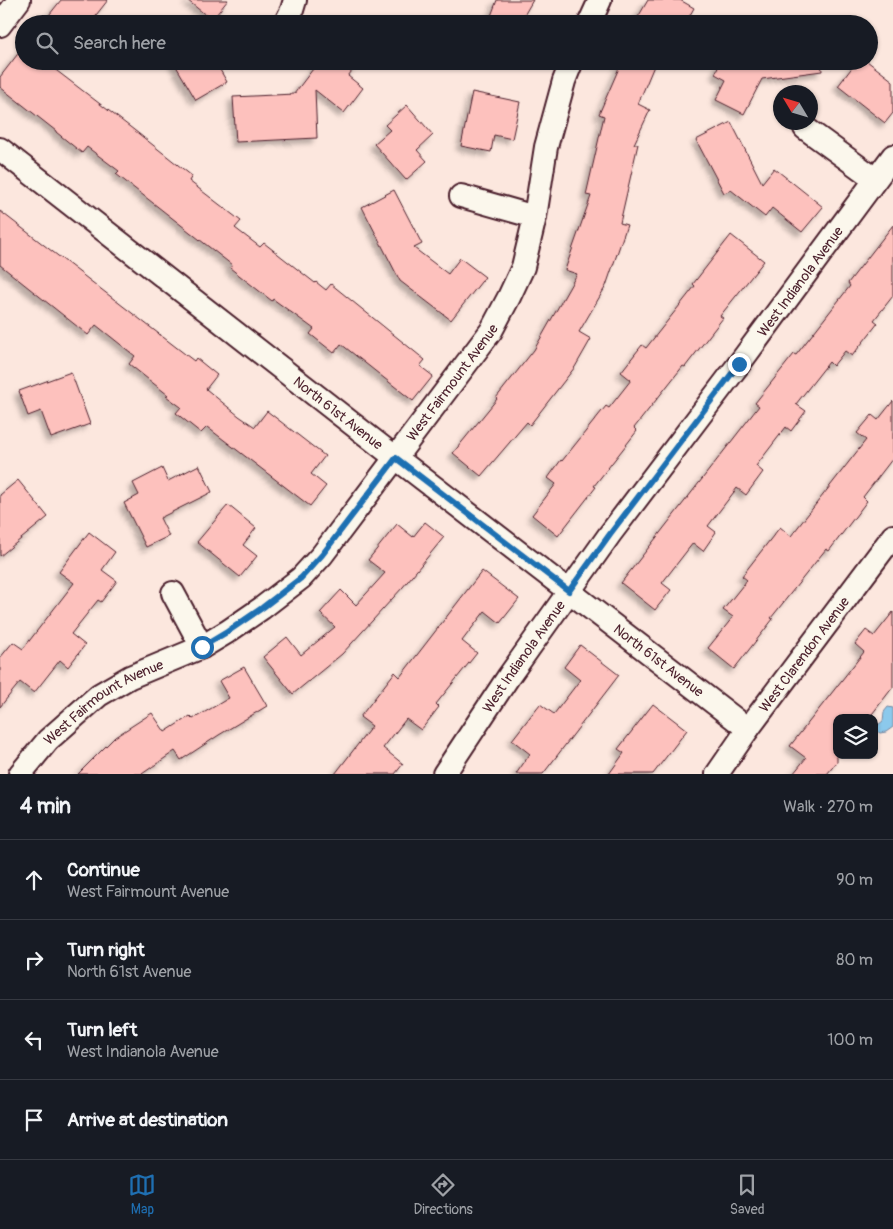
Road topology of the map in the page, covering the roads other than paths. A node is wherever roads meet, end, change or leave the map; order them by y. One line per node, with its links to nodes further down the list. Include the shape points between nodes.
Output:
1 (18, 0): 6 (street)
2 (295, 0): 4 (street)
3 (600, 0): 5 (street)
4 (290, 15)
5 (592, 15)
6 (0, 25)
7 (568, 70): 13 (street, West Fairmount Avenue, via 546,147)
8 (808, 130): 11 (street)
9 (0, 149): 14 (street, North 61st Avenue)
10 (893, 156): 11 (street, West Indianola Avenue)
11 (875, 179): 16 (street, West Indianola Avenue)
12 (461, 196): 13 (street)
13 (536, 217): 14 (street, West Fairmount Avenue, via 523,267 491,331)
14 (396, 458): 16 (street, North 61st Avenue); 18 (street, West Fairmount Avenue, via 301,578)
15 (893, 536): 19 (street, West Clarendon Avenue)
16 (569, 591): 19 (street, North 61st Avenue); 21 (street, West Indianola Avenue)
17 (173, 593): 18 (street)
18 (202, 647): 20 (street, West Fairmount Avenue, via 130,677 99,694 48,740)
19 (748, 729): 22 (street, West Clarendon Avenue)
20 (20, 774)
21 (444, 774)
22 (717, 774)

